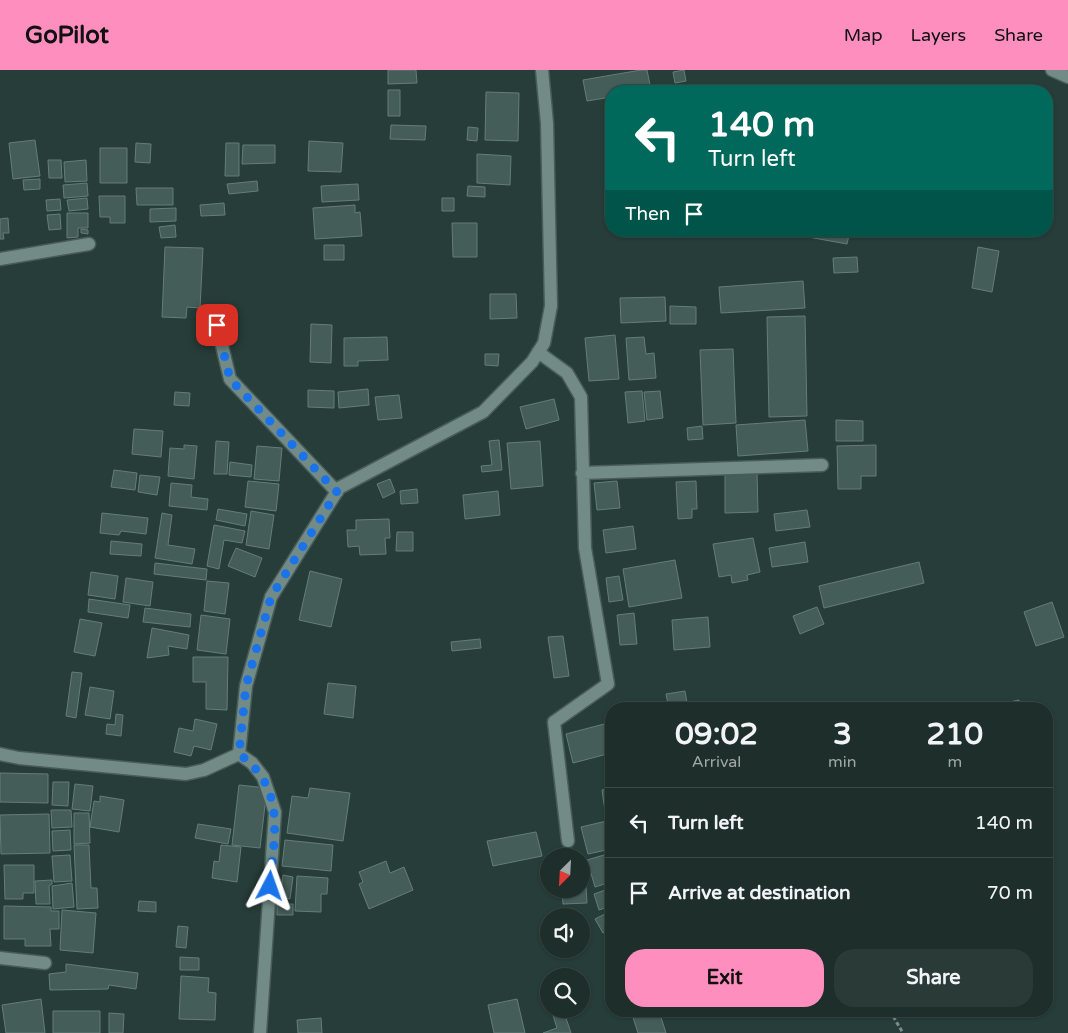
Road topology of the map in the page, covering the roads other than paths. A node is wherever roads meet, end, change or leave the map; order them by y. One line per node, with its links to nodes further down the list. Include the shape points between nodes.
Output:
1 (542, 70): 7 (street, via 547,123 551,306 544,343)
2 (1052, 70): 3 (street)
3 (1068, 77)
4 (89, 244): 5 (street)
5 (0, 260)
6 (217, 325): 10 (street, via 230,379)
7 (538, 352): 9 (street, via 567,373 581,397); 10 (street, via 483,412)
8 (822, 465): 9 (street)
9 (582, 474): 13 (street, via 585,548 608,684 554,722)
10 (337, 492): 12 (street, via 271,597 246,686)
11 (0, 754): 12 (street, via 186,774 204,770)
12 (239, 754): 16 (street, via 263,777 275,812)
13 (568, 841)
14 (0, 958): 15 (street)
15 (45, 963)
16 (260, 1033)

